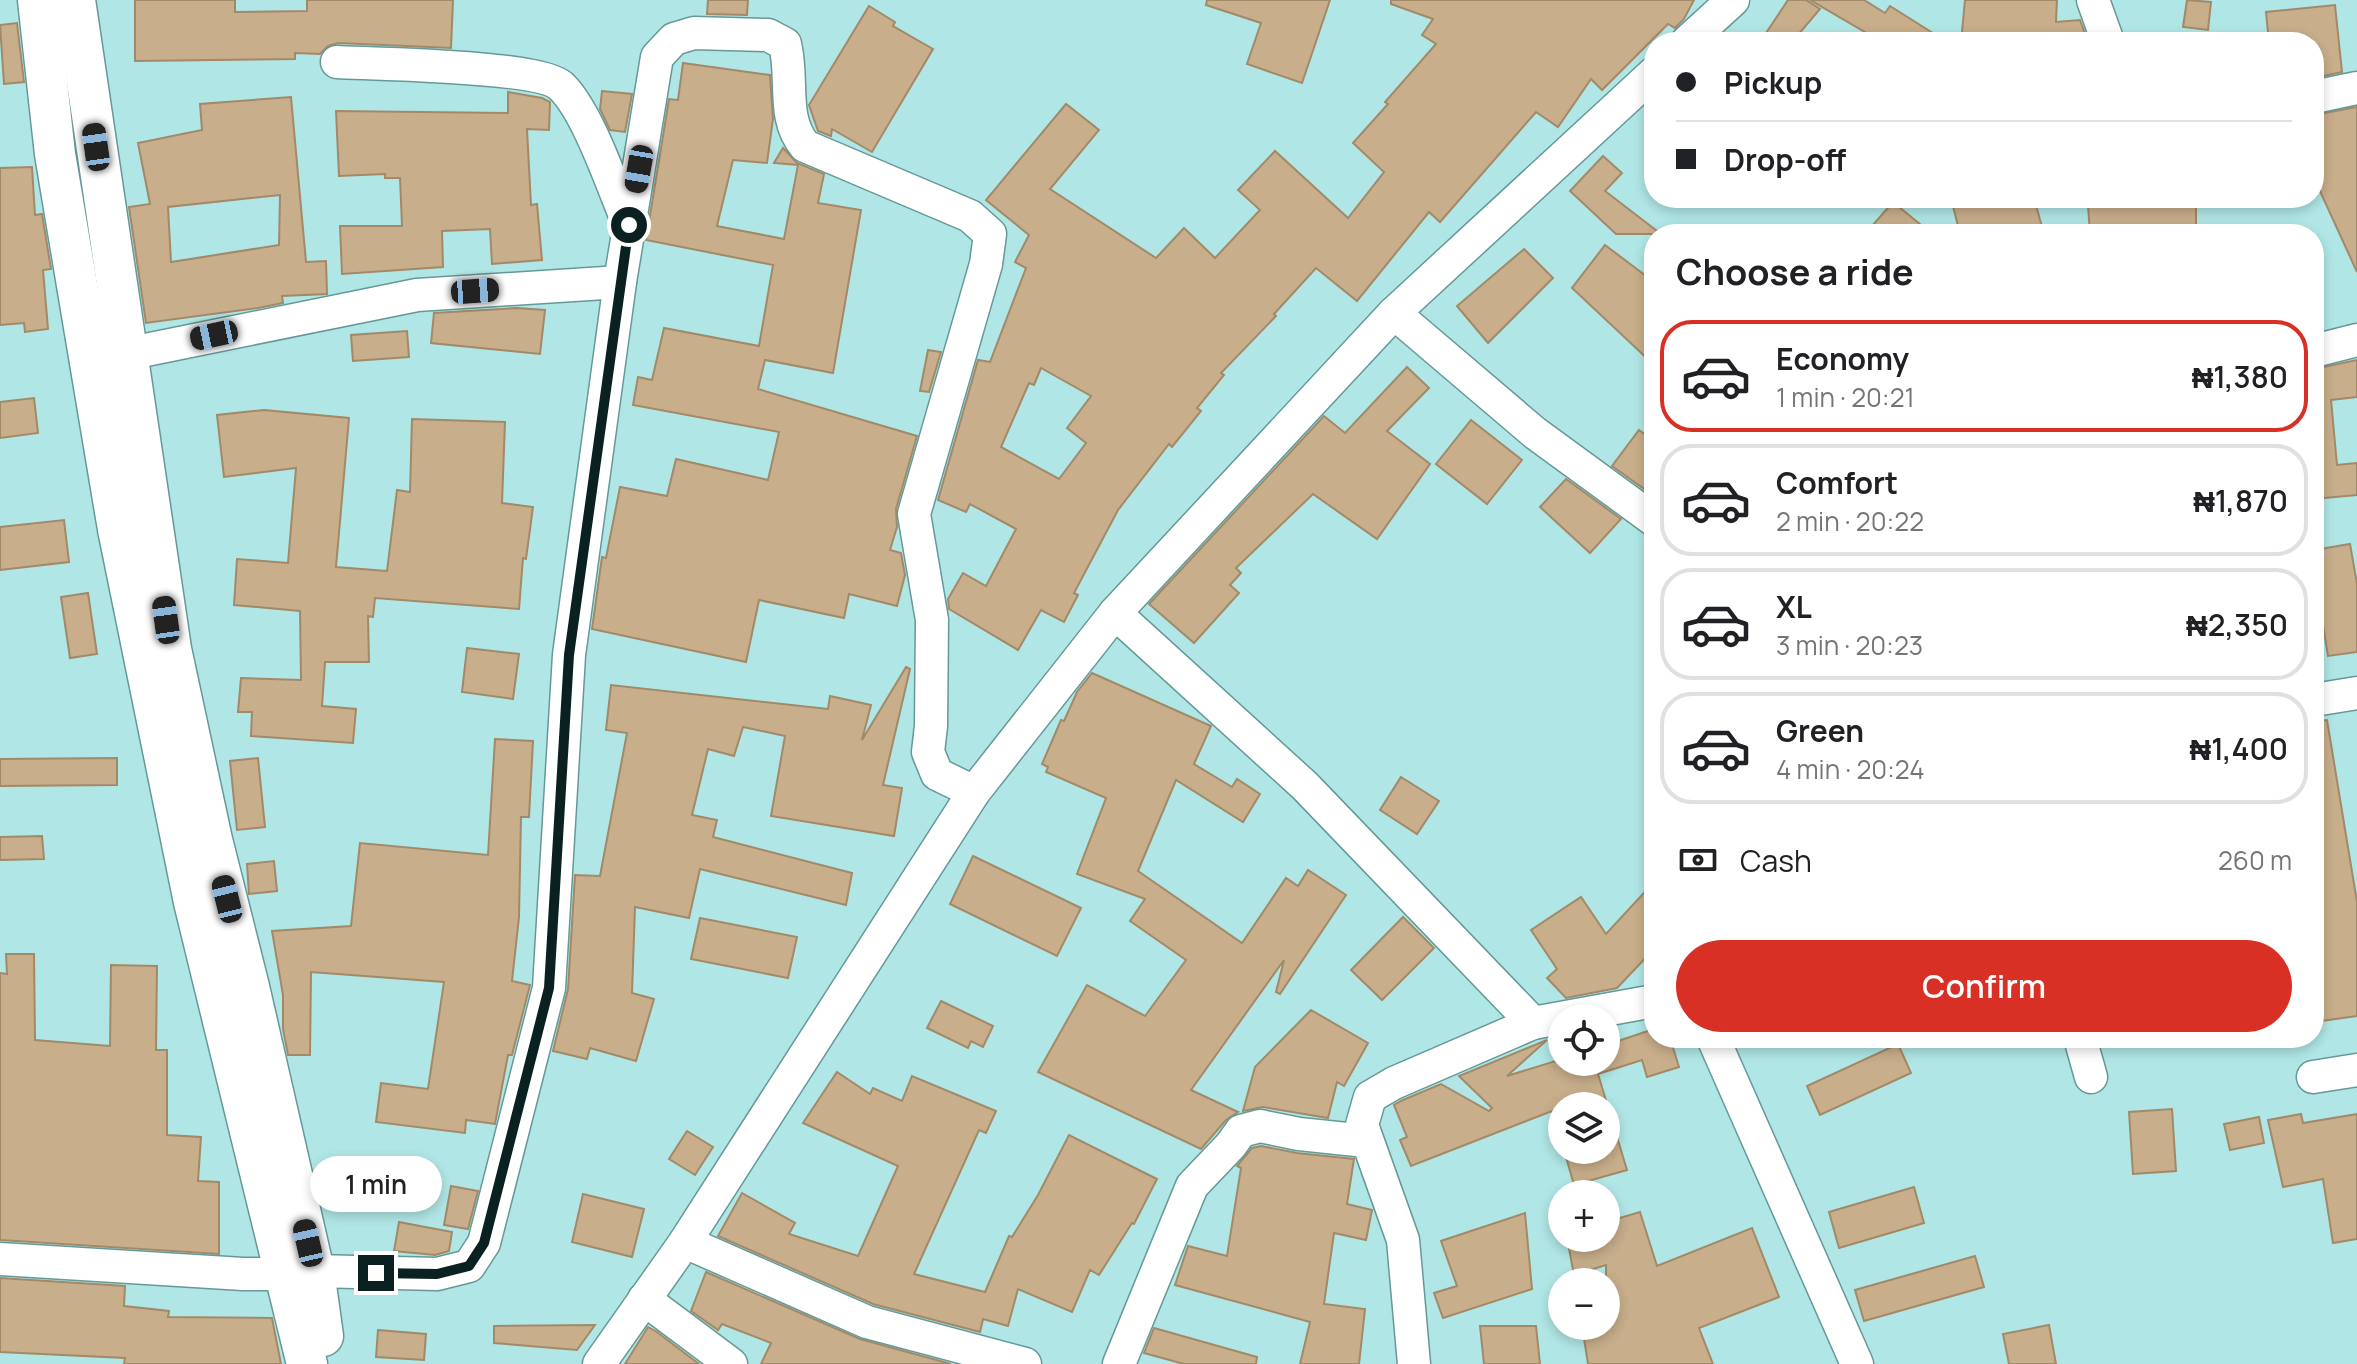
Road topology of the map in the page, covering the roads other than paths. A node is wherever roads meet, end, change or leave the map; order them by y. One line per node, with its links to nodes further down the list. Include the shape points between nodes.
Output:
1 (38, 0): 32 (main road, via 55,154 118,529 194,902)
2 (75, 0): 16 (main road)
3 (1733, 0): 5 (street)
4 (2093, 0): 6 (street)
5 (1698, 32)
6 (2104, 32)
7 (337, 62): 11 (street, via 524,73 559,83 577,103)
8 (1644, 82): 13 (street)
9 (2357, 88): 10 (street)
10 (2324, 95)
11 (629, 225): 12 (street); 21 (street, via 657,57 674,39 694,33 768,35 785,44 791,65 790,118 805,146 970,216 990,234 914,514 932,620 928,752 937,774)
12 (620, 282): 16 (street, via 417,295); 32 (street, via 569,655 549,988 484,1243 469,1266 437,1274)
13 (1394, 313): 17 (street, via 1535,433); 18 (street)
14 (2357, 340): 15 (street)
15 (2324, 348)
16 (126, 354): 32 (main road, via 171,649 249,987)
17 (1644, 513)
18 (1115, 613): 21 (street); 23 (street, via 1305,786)
19 (2357, 693): 20 (street)
20 (2324, 698)
21 (974, 792): 30 (street)
22 (1644, 1003): 23 (street)
23 (1533, 1023): 29 (street, via 1370,1097 1362,1125)
24 (1717, 1048): 41 (street)
25 (2083, 1048): 27 (street)
26 (2357, 1070): 28 (street)
27 (2091, 1077)
28 (2313, 1077)
29 (1366, 1141): 39 (street, via 1260,1126 1241,1131 1192,1186); 40 (street, via 1403,1240)
30 (685, 1242): 33 (street); 38 (street, via 867,1322)
31 (0, 1259): 32 (street)
32 (300, 1273): 34 (main road); 35 (main road)
33 (644, 1299): 36 (street); 37 (street)
34 (307, 1364)
35 (326, 1364)
36 (599, 1364)
37 (731, 1364)
38 (1025, 1364)
39 (1119, 1364)
40 (1414, 1364)
41 (1857, 1364)

